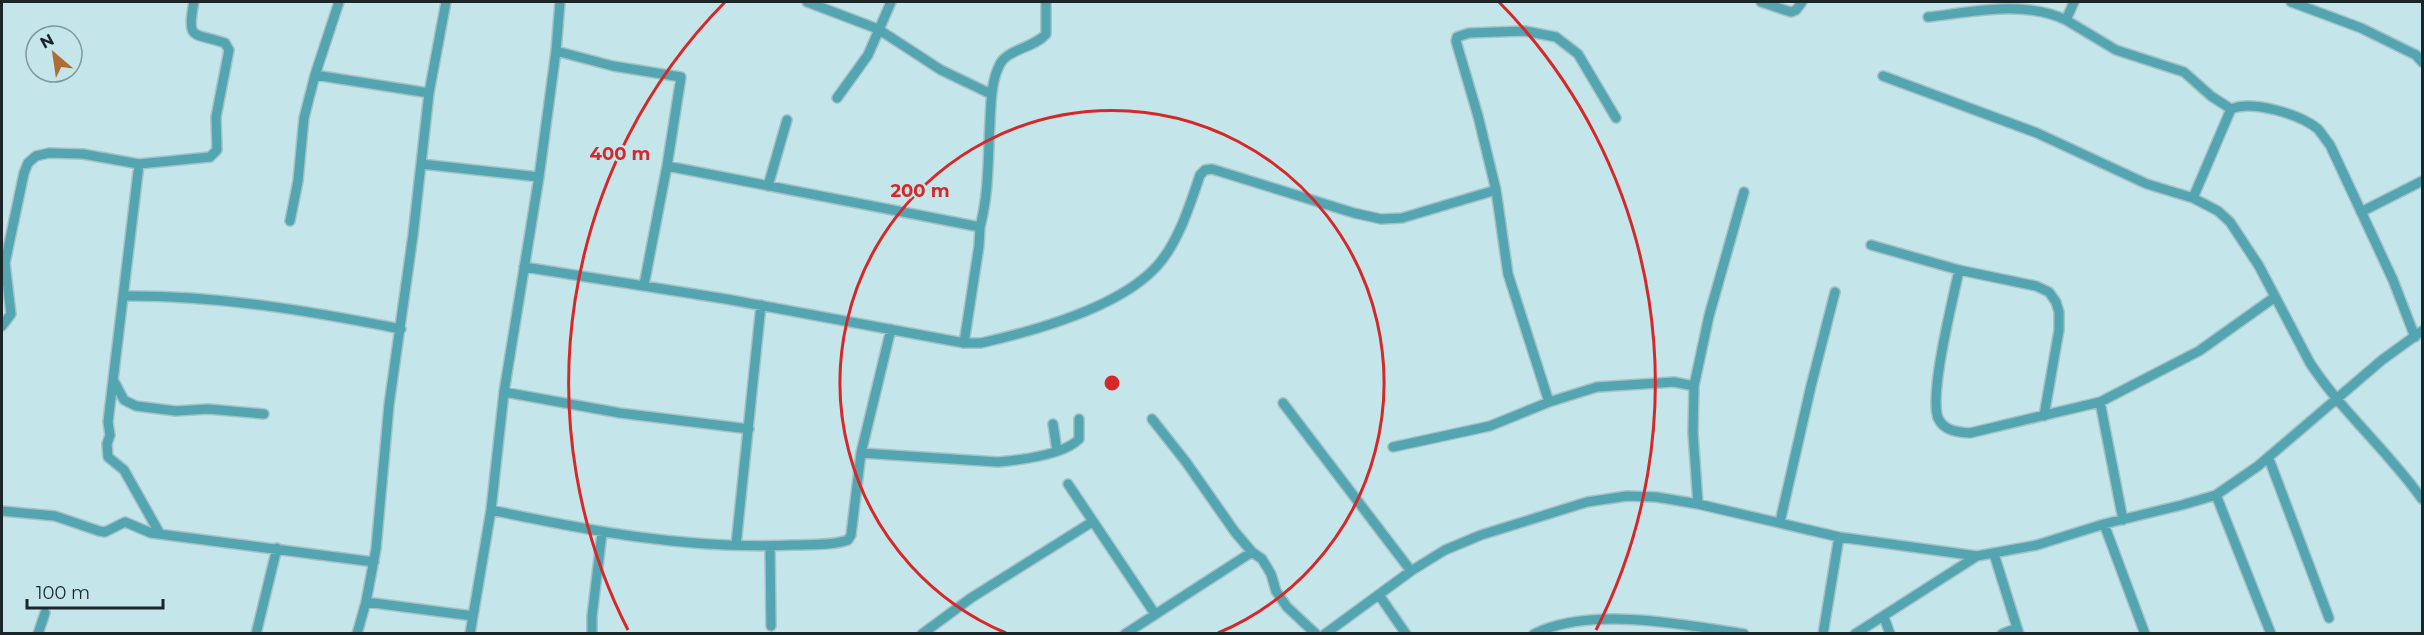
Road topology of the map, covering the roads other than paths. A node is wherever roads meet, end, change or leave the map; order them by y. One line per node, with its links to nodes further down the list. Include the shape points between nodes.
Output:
1 (194, 2): 25 (street, via 191,29 198,36 225,43 230,50 216,117 217,150 210,157)
2 (339, 2): 17 (street)
3 (446, 2): 19 (street)
4 (560, 2): 15 (street)
5 (807, 2): 14 (street)
6 (891, 2): 14 (street)
7 (1046, 2): 20 (street, via 1046,34 1005,58)
8 (1761, 2): 9 (street, via 1791,12)
9 (1802, 2)
10 (2074, 2): 13 (street)
11 (2291, 2): 16 (street, via 2361,28 2416,55)
12 (1928, 18): 13 (street, via 2022,8 2051,11)
13 (2066, 20): 22 (street, via 2116,50 2184,72)
14 (878, 29): 20 (street, via 941,70); 21 (street, via 863,63)
15 (556, 51): 27 (street, via 613,66 681,77); 28 (street)
16 (2422, 62)
17 (315, 75): 19 (street); 35 (street, via 304,118)
18 (1883, 75): 33 (street, via 2037,133 2147,184)
19 (429, 93): 26 (street)
20 (992, 94): 36 (street, via 986,205)
21 (837, 98)
22 (2231, 109): 33 (street); 34 (street, via 2263,107 2318,130 2330,145)
23 (1616, 118): 31 (street, via 1578,54 1556,37 1525,31 1460,34 1456,41)
24 (787, 120): 30 (street)
25 (140, 164): 42 (street); 45 (street, via 83,154 49,153 28,163 5,263 11,314)
26 (421, 164): 28 (street); 46 (street)
27 (667, 166): 30 (street); 40 (street)
28 (539, 177): 38 (street)
29 (2422, 181): 34 (street)
30 (768, 186): 36 (street)
31 (1496, 190): 49 (street, via 1402,218 1381,219 1247,178 1205,170 1172,243 1157,266 1123,293 1086,312 998,339); 54 (street, via 1508,274)
32 (1744, 192): 51 (street, via 1708,316)
33 (2193, 198): 43 (street, via 2230,222)
34 (2361, 212): 48 (street)
35 (290, 221)
36 (980, 227): 49 (street)
37 (1870, 245): 39 (street)
38 (524, 267): 40 (street); 52 (street)
39 (1959, 270): 58 (street, via 2036,286 2049,292 2056,302 2059,330); 58 (street, via 1935,393 1939,419 1954,432 1970,433)
40 (644, 285): 44 (street)
41 (1835, 292): 75 (street)
42 (124, 296): 46 (street, via 212,299); 50 (street)
43 (2275, 297): 53 (street, via 2310,363); 55 (street, via 2199,351)
44 (761, 305): 47 (street); 62 (street)
45 (2, 326)
46 (401, 329): 86 (street, via 389,405)
47 (891, 329): 49 (street); 65 (street)
48 (2419, 334): 53 (street)
49 (964, 343)
50 (114, 381): 57 (street, via 124,400 136,406); 78 (street, via 108,457 124,470)
51 (1694, 386): 54 (street, via 1674,382 1597,387); 70 (street)
52 (504, 392): 62 (street, via 620,413); 71 (street)
53 (2336, 398): 66 (street); 69 (street)
54 (1549, 402): 63 (street, via 1490,426)
55 (2100, 402): 58 (street); 73 (street)
56 (1283, 403): 87 (street)
57 (264, 414)
58 (2044, 416)
59 (1079, 419): 64 (street, via 1079,439)
60 (1152, 419): 83 (street)
61 (1053, 424): 64 (street)
62 (749, 429): 80 (street)
63 (1393, 447)
64 (1057, 451): 65 (street, via 998,462)
65 (861, 453): 81 (street, via 848,540)
66 (2269, 459): 68 (street); 94 (street)
67 (1068, 484): 74 (street)
68 (2216, 495): 73 (street); 116 (street)
69 (2422, 499)
70 (1698, 504): 75 (street); 87 (street, via 1627,496 1587,502 1481,535 1445,550)
71 (490, 510): 77 (street); 92 (street)
72 (2, 511): 78 (street, via 55,516 105,532 125,522)
73 (2123, 520): 76 (street)
74 (1092, 522): 91 (street); 103 (street, via 971,597)
75 (1780, 522): 79 (street)
76 (2104, 524): 84 (street); 115 (street)
77 (602, 533): 80 (street); 102 (street)
78 (160, 534): 82 (street)
79 (1839, 537): 85 (street); 111 (street)
80 (736, 545): 81 (street)
81 (770, 546): 95 (street)
82 (277, 548): 86 (street); 99 (street)
83 (1252, 552): 91 (street); 105 (street, via 1262,559 1287,607)
84 (1994, 554): 85 (street); 97 (street)
85 (1977, 556): 93 (street)
86 (374, 562): 89 (street)
87 (1411, 571): 88 (street)
88 (1379, 596): 106 (street); 107 (street)
89 (366, 602): 92 (street); 100 (street)
90 (45, 613): 98 (street)
91 (1155, 614): 104 (street)
92 (473, 616): 101 (street)
93 (1884, 617): 112 (street); 113 (street)
94 (2329, 618)
95 (771, 626)
96 (1692, 626): 108 (street, via 1607,618 1562,623); 109 (street); 110 (street)
97 (2018, 631): 114 (street)
98 (38, 633)
99 (256, 633)
100 (357, 633)
101 (470, 633)
102 (592, 633)
103 (922, 633)
104 (1125, 633)
105 (1316, 633)
106 (1325, 633)
107 (1406, 633)
108 (1534, 633)
109 (1682, 633)
110 (1744, 633)
111 (1823, 633)
112 (1855, 633)
113 (1890, 633)
114 (2002, 633)
115 (2145, 633)
116 (2271, 633)

